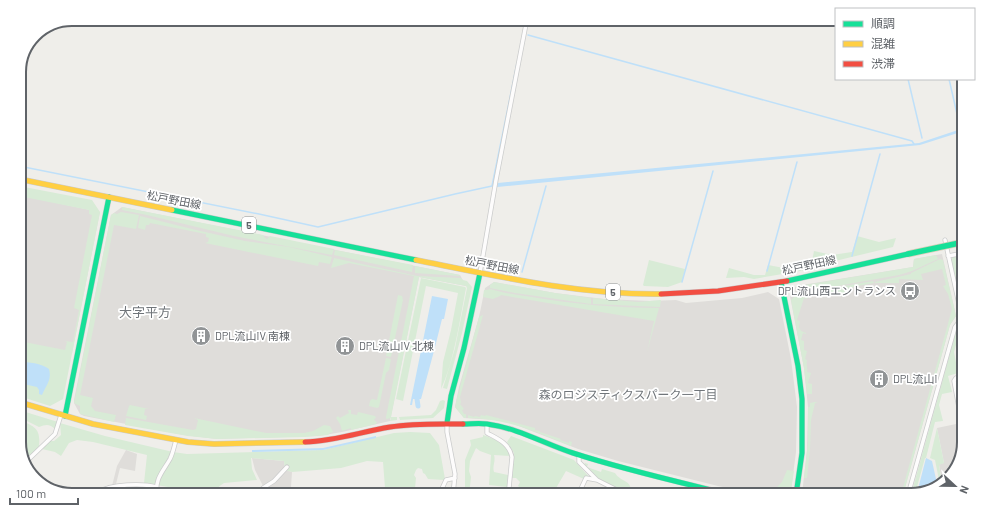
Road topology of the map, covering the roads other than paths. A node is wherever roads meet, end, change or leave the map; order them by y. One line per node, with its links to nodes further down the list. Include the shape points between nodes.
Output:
1 (526, 26): 8 (street)
2 (26, 180): 3 (street, 松戸野田線 / 5)
3 (109, 197): 8 (street, 松戸野田線 / 5); 15 (street)
4 (945, 240): 7 (street)
5 (957, 244): 9 (street, 松戸野田線 / 5, bridge)
6 (957, 254): 7 (street)
7 (948, 256): 10 (street)
8 (480, 273): 9 (street, 松戸野田線 / 5, via 551,286 638,294 707,292); 16 (street)
9 (781, 282): 33 (street, via 802,399 802,453)
10 (957, 296)
11 (957, 324): 34 (street)
12 (957, 378): 13 (street, via 954,381)
13 (957, 397)
14 (26, 405): 15 (street)
15 (61, 419): 18 (street); 20 (street, via 55,434)
16 (447, 423): 17 (street); 18 (street, via 403,424 338,439 310,442 214,444); 22 (street)
17 (487, 424): 19 (street, via 520,432); 29 (street, via 487,434 503,442 511,452)
18 (176, 440): 24 (street)
19 (579, 455): 23 (street, via 579,462); 32 (street)
20 (29, 459)
21 (287, 467): 26 (street)
22 (454, 478): 27 (street, via 446,480); 28 (street)
23 (597, 480): 30 (street, via 586,478); 31 (street)
24 (156, 487): 25 (street, via 137,484)
25 (109, 488)
26 (263, 488)
27 (442, 488)
28 (453, 488)
29 (509, 488)
30 (581, 488)
31 (612, 488)
32 (699, 488)
33 (797, 488)
34 (910, 488)

